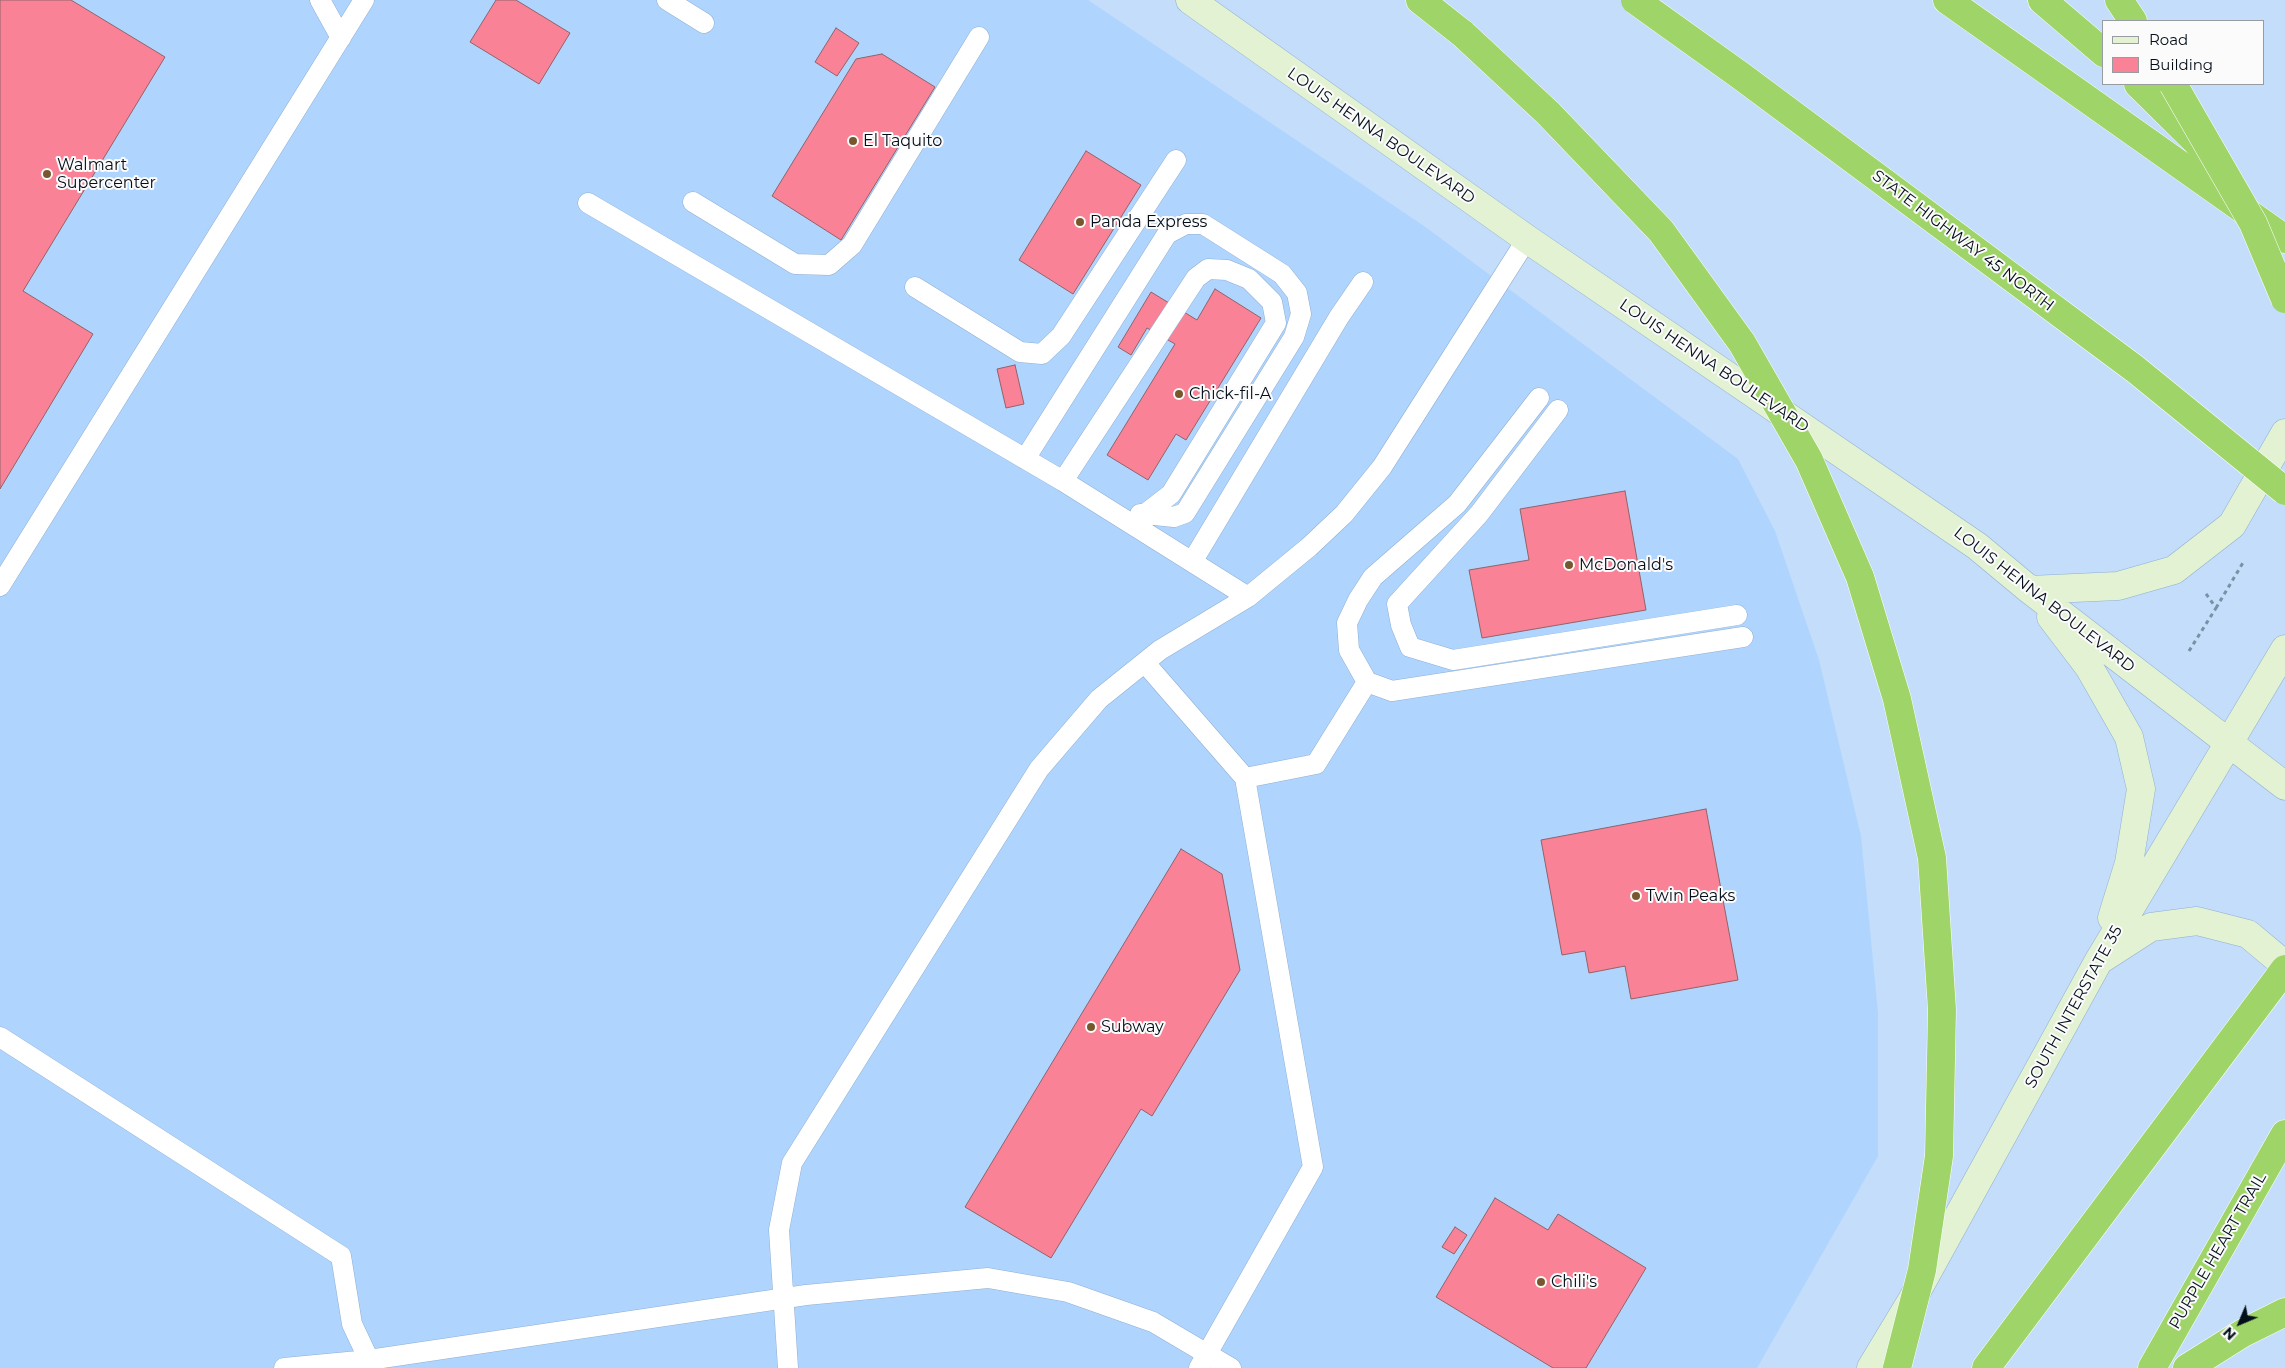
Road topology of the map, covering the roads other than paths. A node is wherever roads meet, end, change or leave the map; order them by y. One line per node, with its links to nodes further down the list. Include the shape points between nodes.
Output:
1 (320, 0): 13 (lane)
2 (364, 0): 13 (lane)
3 (667, 0): 11 (lane)
4 (1190, 0): 21 (main road, LOUIS HENNA BOULEVARD)
5 (1420, 0): 59 (highway, bridge, via 1464,34 1548,113 1661,231 1742,343 1809,460 1860,577 1897,699 1932,858 1942,1010 1938,1156 1922,1270)
6 (1635, 0): 31 (highway, STATE HIGHWAY 45 NORTH, bridge, via 2135,369)
7 (1947, 0): 22 (highway, bridge)
8 (2042, 0): 14 (highway)
9 (2119, 0): 10 (highway)
10 (2131, 20)
11 (704, 23)
12 (979, 36): 18 (lane, via 852,245 829,266 795,264)
13 (341, 38): 35 (lane)
14 (2102, 51)
15 (2139, 85): 20 (highway, bridge)
16 (2174, 85): 25 (highway, bridge, via 2253,223)
17 (1176, 160): 24 (lane, via 1061,336 1042,354 1020,352)
18 (693, 202)
19 (588, 203): 29 (lane)
20 (2285, 230)
21 (1527, 239): 36 (main road, LOUIS HENNA BOULEVARD, via 1977,546); 37 (lane, via 1382,467 1344,514)
22 (2285, 239)
23 (1363, 282): 34 (lane)
24 (915, 288)
25 (2285, 299)
26 (1538, 398): 42 (lane, via 1457,504 1373,577 1358,600 1347,623 1349,650)
27 (1558, 410): 38 (lane, via 1479,514 1397,604 1410,647 1453,660)
28 (2285, 433): 36 (main road, via 2232,525 2174,570 2118,586)
29 (1025, 458): 30 (lane); 33 (lane, via 1167,234 1186,224 1204,224 1282,274 1297,293 1301,314 1294,337 1185,513 1174,517)
30 (1063, 481): 32 (lane); 33 (lane, via 1196,278 1208,270 1228,270 1249,279 1272,302 1276,323 1171,494)
31 (2285, 491)
32 (1109, 509): 33 (lane); 34 (lane)
33 (1145, 514)
34 (1192, 562): 37 (lane)
35 (0, 586)
36 (2030, 590): 43 (main road, LOUIS HENNA BOULEVARD); 46 (main road, via 2089,667 2129,737 2141,789 2130,863)
37 (1248, 597): 41 (lane)
38 (1736, 615)
39 (1743, 637): 42 (lane, via 1392,690)
40 (2285, 649): 43 (main road, SOUTH INTERSTATE 35)
41 (1145, 662): 44 (lane); 51 (lane, via 1099,699 1039,769 792,1163 779,1230)
42 (1367, 682): 44 (lane, via 1316,764)
43 (2230, 743): 45 (main road, LOUIS HENNA BOULEVARD); 46 (main road, SOUTH INTERSTATE 35)
44 (1245, 778): 53 (lane, via 1314,1167)
45 (2285, 786)
46 (2098, 962): 47 (main road, via 2151,927 2198,921 2248,934); 58 (main road, SOUTH INTERSTATE 35, via 1912,1300)
47 (2285, 965)
48 (2285, 969): 60 (highway)
49 (0, 1037): 54 (lane, via 341,1256 352,1324)
50 (2285, 1134): 61 (highway, PURPLE HEART TRAIL)
51 (782, 1298): 53 (lane, via 988,1278 1068,1292 1153,1322); 54 (lane); 56 (lane)
52 (2285, 1312): 62 (highway, via 2243,1333)
53 (1202, 1361): 57 (lane)
54 (369, 1364): 55 (lane)
55 (284, 1368)
56 (788, 1368)
57 (1231, 1368)
58 (1871, 1368)
59 (1898, 1368)
60 (1986, 1368)
61 (2152, 1368)
62 (2187, 1368)

